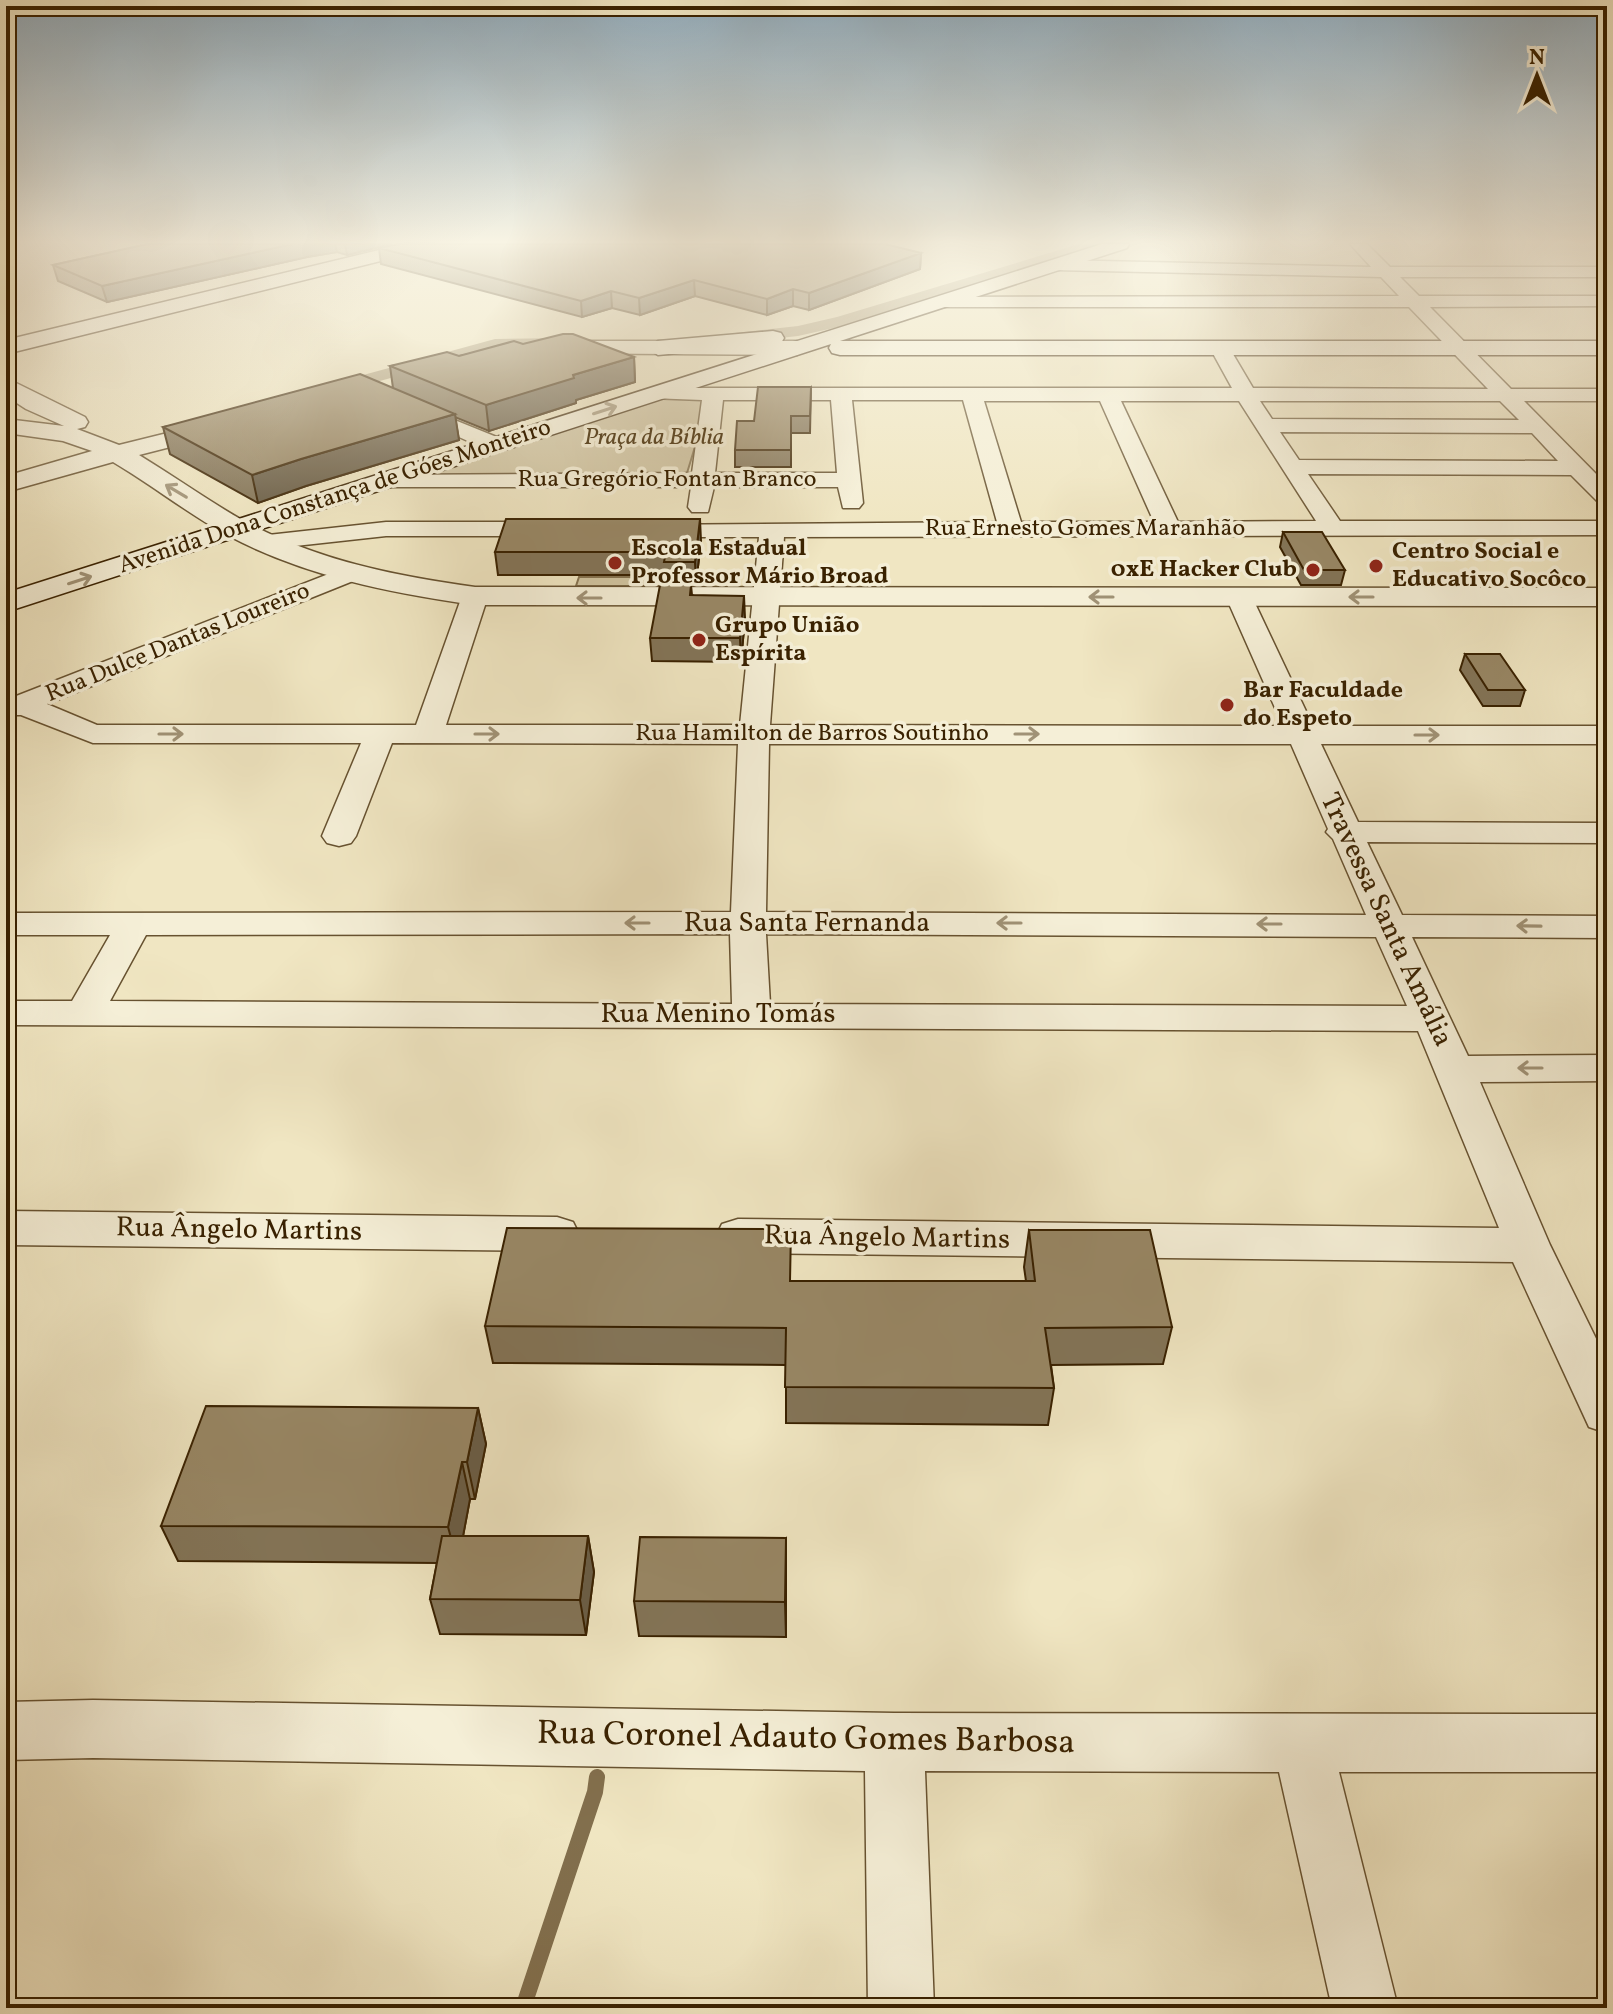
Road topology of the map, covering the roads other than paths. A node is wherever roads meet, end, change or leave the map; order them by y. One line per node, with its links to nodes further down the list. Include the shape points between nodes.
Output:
1 (43, 338): 9 (main road)
2 (771, 338): 11 (main road)
3 (829, 338): 12 (main road, Avenida Dona Constança de Góes Monteiro)
4 (954, 338): 7 (main road)
5 (1450, 338): 8 (street)
6 (1582, 338): 8 (main road)
7 (971, 342): 8 (main road); 12 (main road); 13 (main road)
8 (1455, 343): 13 (main road); 14 (main road); 23 (street)
9 (6, 347)
10 (532, 348): 11 (main road)
11 (658, 348): 12 (main road)
12 (797, 348): 16 (main road, Avenida Dona Constança de Góes Monteiro)
13 (1220, 348): 21 (street)
14 (1607, 348)
15 (6, 385): 31 (main road, via 78,423 129,436)
16 (657, 394): 17 (street); 32 (main road, Avenida Dona Constança de Góes Monteiro, one-way to 16)
17 (713, 394): 18 (street); 39 (street)
18 (841, 395): 19 (street); 38 (street)
19 (972, 395): 20 (street); 47 (street)
20 (1108, 395): 21 (street); 48 (street)
21 (1246, 395): 22 (street); 27 (street)
22 (1362, 395): 23 (street); 29 (street)
23 (1508, 395): 24 (street); 30 (street)
24 (1607, 395)
25 (390, 400): 32 (street)
26 (248, 419): 31 (main road)
27 (1266, 425): 29 (street); 34 (street)
28 (6, 426): 33 (main road, via 60,432)
29 (1378, 426): 30 (street); 35 (street)
30 (1539, 427): 36 (street)
31 (176, 439): 33 (main road)
32 (496, 445): 37 (main road, Avenida Dona Constança de Góes Monteiro)
33 (115, 454): 40 (main road); 45 (main road, one-way to 33)
34 (1293, 467): 35 (street); 42 (street)
35 (1403, 468): 36 (street); 43 (street)
36 (1578, 468): 41 (street)
37 (387, 480): 39 (street, Rua Gregório Fontan Branco); 45 (main road, Avenida Dona Constança de Góes Monteiro)
38 (850, 480): 39 (street, Rua Gregório Fontan Branco); 52 (street)
39 (704, 482): 50 (street)
40 (6, 484)
41 (1607, 498)
42 (1332, 528): 43 (street, Rua Ernesto Gomes Maranhão); 48 (street, Rua Ernesto Gomes Maranhão)
43 (1444, 528): 44 (street, Rua Ernesto Gomes Maranhão)
44 (1607, 528)
45 (238, 529): 53 (main road, via 268,542); 59 (main road, Avenida Dona Constança de Góes Monteiro, one-way to 45)
46 (572, 529): 53 (street, via 386,529)
47 (1011, 529): 48 (street, Rua Ernesto Gomes Maranhão); 52 (street, Rua Ernesto Gomes Maranhão)
48 (1169, 529)
49 (619, 530): 50 (street, Rua Ernesto Gomes Maranhão)
50 (696, 530): 51 (street, Rua Ernesto Gomes Maranhão)
51 (772, 530): 52 (street, Rua Ernesto Gomes Maranhão); 58 (street)
52 (852, 530)
53 (315, 546): 54 (main road)
54 (349, 574): 55 (main road); 60 (street, Rua Dulce Dantas Loureiro)
55 (475, 596): 58 (main road, one-way to 55); 62 (street)
56 (1239, 597): 57 (main road, one-way to 56); 58 (main road, one-way to 58); 64 (street, Travessa Santa Amália)
57 (1607, 597)
58 (766, 598): 63 (street)
59 (6, 603)
60 (15, 708): 61 (street, Rua Hamilton de Barros Soutinho, one-way to 61, via 93,734)
61 (380, 734): 62 (street, Rua Hamilton de Barros Soutinho); 68 (street)
62 (428, 734): 63 (street, Rua Hamilton de Barros Soutinho, one-way to 63)
63 (754, 734): 64 (street, Rua Hamilton de Barros Soutinho, one-way to 64); 69 (street)
64 (1302, 735): 65 (street, Rua Hamilton de Barros Soutinho, one-way to 65); 66 (street, Travessa Santa Amália)
65 (1607, 735)
66 (1343, 832): 67 (street); 71 (street, Travessa Santa Amália)
67 (1607, 833)
68 (339, 836)
69 (748, 923): 71 (street, Rua Santa Fernanda, one-way to 69); 72 (street, Rua Santa Fernanda, one-way to 72); 76 (street)
70 (6, 924): 72 (street, Rua Santa Fernanda)
71 (1388, 924): 73 (street, Rua Santa Fernanda, one-way to 71); 77 (street, Travessa Santa Amália)
72 (133, 925): 75 (street)
73 (1607, 927)
74 (6, 1013): 75 (street, Rua Menino Tomás)
75 (84, 1013): 76 (street, Rua Menino Tomás)
76 (751, 1014): 77 (street, Rua Menino Tomás)
77 (1431, 1019): 79 (street, Travessa Santa Amália)
78 (1607, 1068): 79 (street, one-way to 79)
79 (1454, 1069): 83 (street, Travessa Santa Amália)
80 (6, 1228): 81 (street, Rua Ângelo Martins)
81 (592, 1235)
82 (703, 1236): 83 (street, Rua Ângelo Martins)
83 (1528, 1245): 84 (street, Travessa Santa Amália)
84 (1607, 1412)
85 (6, 1731): 86 (street, Rua Coronel Adauto Gomes Barbosa)
86 (894, 1742): 87 (street, Rua Coronel Adauto Gomes Barbosa); 89 (street)
87 (1302, 1743): 88 (street, Rua Coronel Adauto Gomes Barbosa); 90 (street)
88 (1607, 1743)
89 (901, 2008)
90 (1365, 2008)

